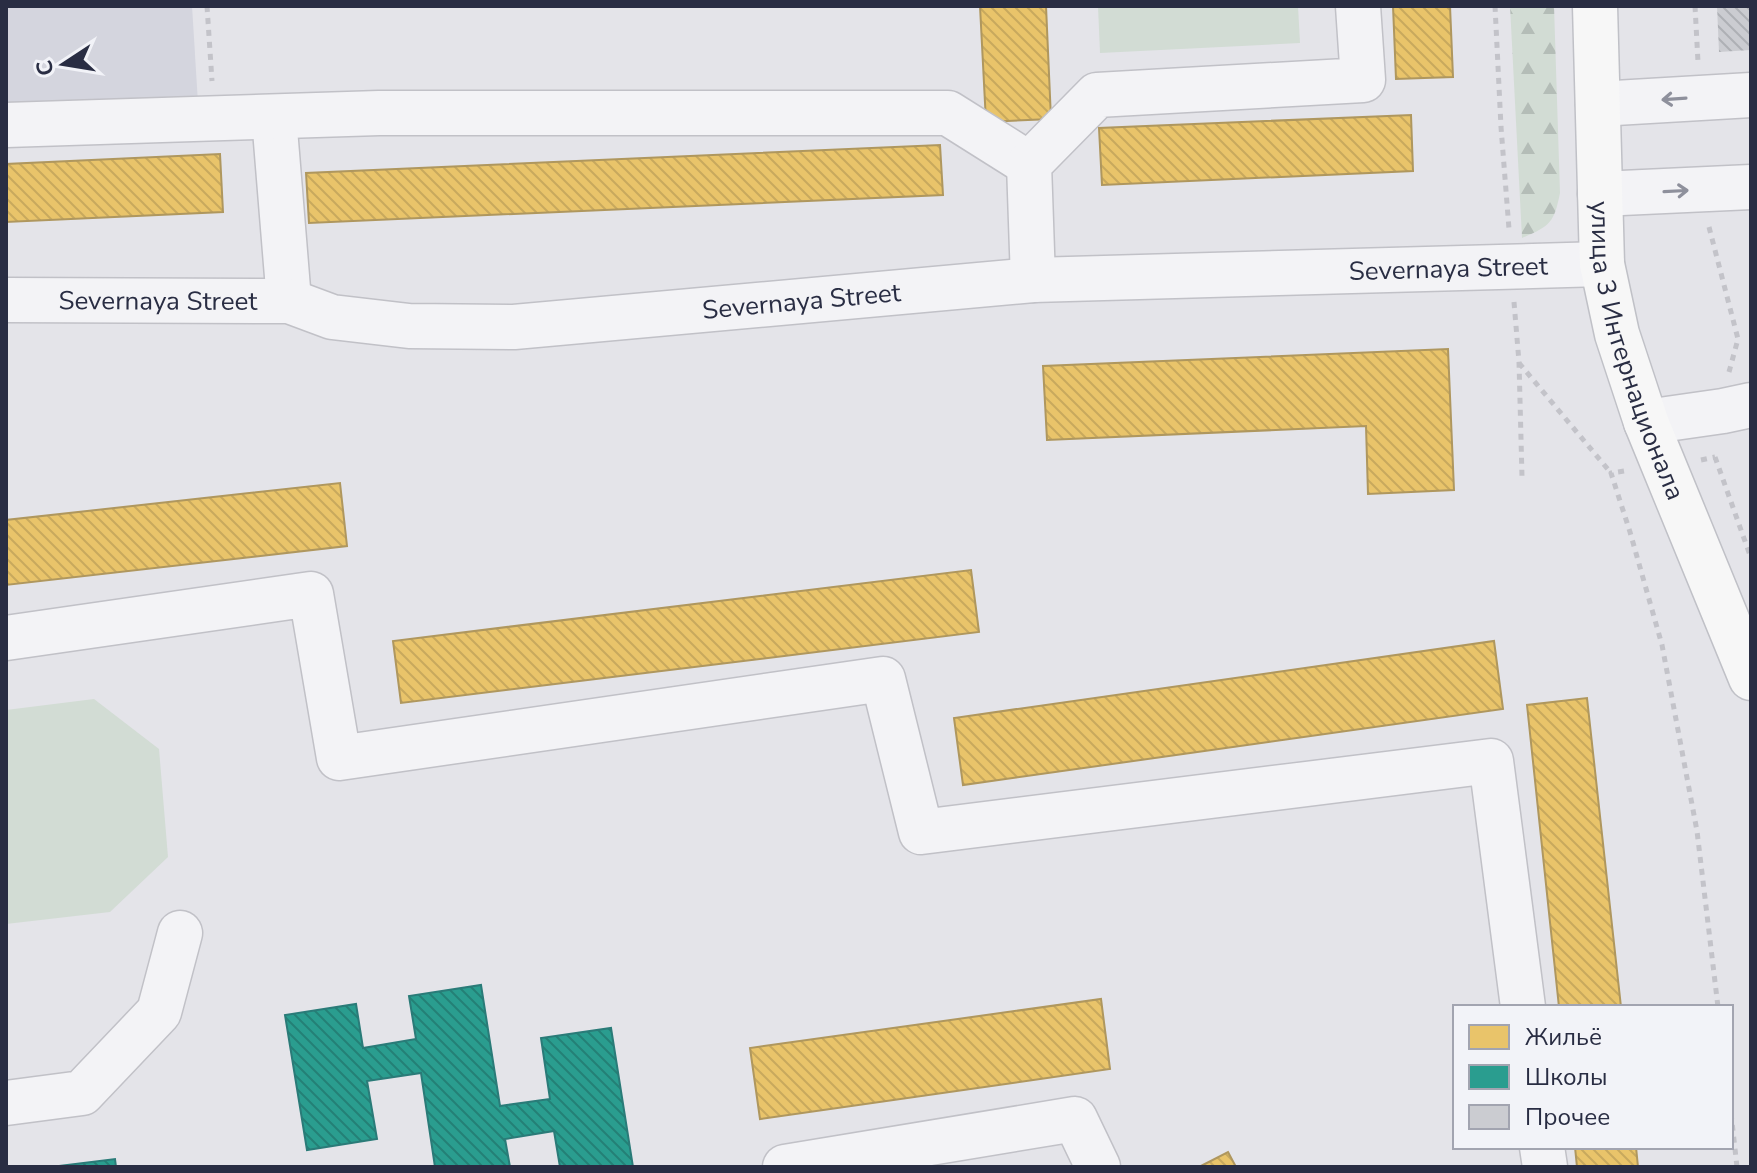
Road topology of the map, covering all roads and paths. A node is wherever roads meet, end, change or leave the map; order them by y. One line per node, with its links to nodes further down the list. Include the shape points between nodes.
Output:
1 (207, 6): 10 (path)
2 (1358, 6): 13 (street, via 1363,80 1097,95)
3 (1495, 6): 12 (path)
4 (1595, 6): 8 (main road, улица 3 Интернационала)
5 (1695, 6): 7 (path)
6 (1751, 95): 7 (street)
7 (1699, 98): 8 (street, one-way to 8)
8 (1598, 104): 16 (main road, улица 3 Интернационала)
9 (274, 117): 10 (street); 13 (street, via 948,113); 20 (street)
10 (215, 118): 11 (street)
11 (6, 125)
12 (1501, 127)
13 (1029, 164): 18 (street)
14 (1751, 187): 15 (street)
15 (1703, 189): 16 (street, one-way to 15); 22 (path, via 1738,339 1729,372)
16 (1600, 194): 17 (main road, улица 3 Интернационала)
17 (1602, 264): 18 (street, Severnaya Street); 23 (main road, улица 3 Интернационала, via 1617,334)
18 (1033, 280): 20 (street, Severnaya Street, via 514,327 409,326 332,317)
19 (6, 300): 20 (street, Severnaya Street)
20 (289, 301)
21 (1519, 362): 25 (path)
22 (1737, 408): 23 (street)
23 (1646, 422): 24 (main road, улица 3 Интернационала)
24 (1664, 466): 25 (path); 26 (path, via 1715,457); 28 (main road, улица 3 Интернационала)
25 (1611, 473): 31 (path, via 1662,645 1697,831)
26 (1751, 558)
27 (6, 638): 30 (street, via 311,594 339,758 883,679 921,832 1491,761)
28 (1751, 678)
29 (180, 933): 32 (street, via 159,1012 82,1093)
30 (1523, 1005)
31 (1718, 1005)
32 (6, 1103)
33 (1733, 1131): 36 (path)
34 (785, 1167): 35 (street, via 1075,1119)
35 (1098, 1167)
36 (1737, 1167)

